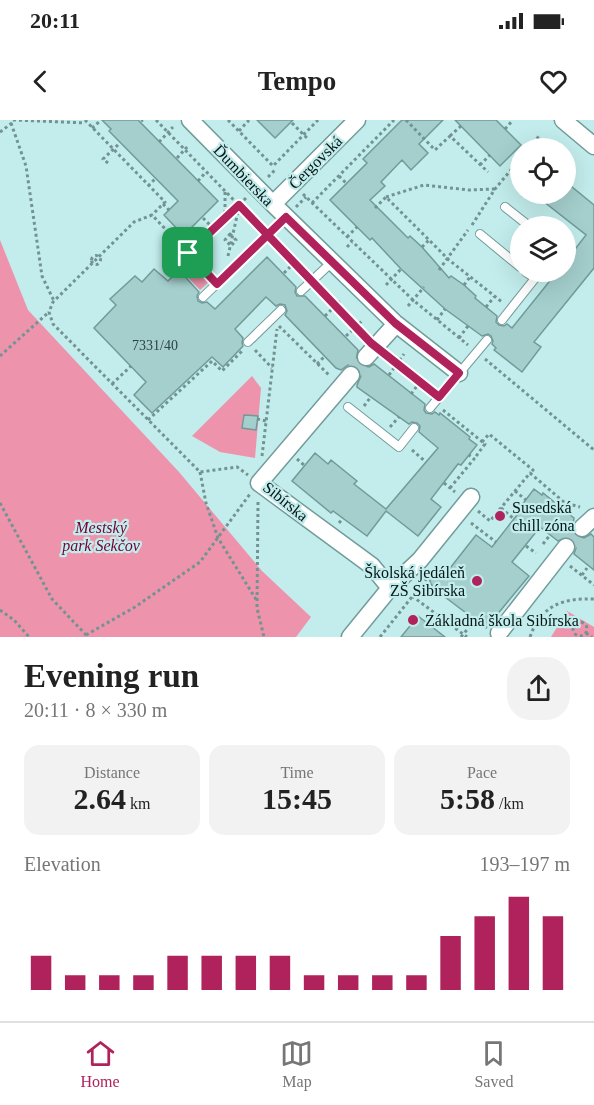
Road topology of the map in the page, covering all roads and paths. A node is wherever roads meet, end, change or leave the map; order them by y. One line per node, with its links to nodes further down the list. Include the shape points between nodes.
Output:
1 (101, 120): 19 (path)
2 (156, 120): 25 (path)
3 (190, 120): 52 (street, Ďumbierska)
4 (228, 120): 22 (path)
5 (249, 120): 22 (path)
6 (318, 120): 26 (path)
7 (357, 120): 50 (street, Čergovská)
8 (394, 120): 24 (path)
9 (406, 120): 29 (path, via 435,150)
10 (513, 120): 21 (path)
11 (563, 120): 35 (street)
12 (37, 121): 13 (path); 16 (path)
13 (59, 121): 14 (path)
14 (86, 121): 19 (path)
15 (5, 122): 16 (path)
16 (13, 122): 23 (path); 101 (path, via 26,166 42,276)
17 (292, 123): 26 (path)
18 (461, 126): 29 (path)
19 (92, 128): 37 (path)
20 (173, 128): 25 (path)
21 (505, 129)
22 (239, 131): 42 (path)
23 (0, 132)
24 (382, 132): 28 (path); 46 (path)
25 (168, 133): 32 (path); 36 (path)
26 (304, 135): 31 (path); 42 (path)
27 (540, 135): 30 (path)
28 (386, 136)
29 (450, 136): 41 (path)
30 (537, 138)
31 (309, 140)
32 (159, 142)
33 (120, 143): 37 (path)
34 (189, 144): 36 (path)
35 (594, 146)
36 (184, 149): 39 (path); 44 (path)
37 (113, 150): 40 (path, via 104,159); 51 (path)
38 (490, 155): 41 (path)
39 (177, 158)
40 (108, 163)
41 (480, 165): 45 (path)
42 (273, 166): 50 (path)
43 (510, 171): 53 (path)
44 (206, 172): 48 (path); 54 (path)
45 (488, 172)
46 (339, 176): 49 (path); 58 (path)
47 (155, 179): 51 (path)
48 (198, 180)
49 (346, 183)
50 (292, 185): 57 (street, Čergovská); 58 (path)
51 (148, 186): 56 (path)
52 (257, 188): 57 (street, Ďumbierska); 59 (path)
53 (495, 189): 55 (path, via 424,185); 81 (path)
54 (225, 191): 59 (path); 67 (path)
55 (386, 197): 61 (path); 74 (path)
56 (163, 204): 62 (path); 63 (path)
57 (273, 204): 65 (street, Ďumbierska)
58 (312, 204): 73 (path)
59 (239, 205): 67 (path); 71 (path); 72 (path)
60 (505, 207): 64 (lane)
61 (375, 208)
62 (169, 210)
63 (152, 215): 79 (path); 101 (path, via 134,222)
64 (516, 216)
65 (286, 217): 71 (lane); 82 (street, Ďumbierska)
66 (203, 218): 69 (path)
67 (225, 219): 69 (path)
68 (357, 227): 73 (path)
69 (214, 229): 79 (path)
70 (480, 234): 80 (lane)
71 (267, 235): 83 (path); 87 (lane)
72 (232, 237): 76 (path); 76 (path, via 230,234 225,240)
73 (347, 237): 75 (path)
74 (429, 240): 78 (path); 81 (path)
75 (352, 242): 77 (path); 89 (path)
76 (231, 246): 87 (path)
77 (347, 247)
78 (422, 247)
79 (188, 253): 92 (path)
80 (510, 259)
81 (448, 260): 85 (path); 88 (path)
82 (332, 262): 90 (lane); 113 (street, Ďumbierska)
83 (294, 263): 86 (path); 90 (path)
84 (400, 269): 89 (path)
85 (439, 270)
86 (284, 273)
87 (224, 277): 92 (lane)
88 (470, 277): 94 (path); 97 (path)
89 (391, 279): 93 (path); 100 (path)
90 (312, 281): 96 (lane); 102 (path)
91 (531, 282): 106 (lane)
92 (217, 284): 98 (lane)
93 (386, 285)
94 (464, 285)
95 (424, 287): 100 (path)
96 (301, 291)
97 (494, 296): 104 (path); 106 (path)
98 (203, 297)
99 (342, 299): 102 (path)
100 (413, 300): 103 (path); 111 (path)
101 (54, 301): 108 (path)
102 (335, 306): 109 (path); 116 (path)
103 (408, 306)
104 (486, 307)
105 (445, 309): 111 (path)
106 (510, 309): 112 (lane)
107 (281, 310): 120 (lane)
108 (49, 312): 124 (path); 134 (path, via 53,324)
109 (325, 316)
110 (363, 320): 116 (path)
111 (437, 320): 118 (path)
112 (502, 320)
113 (396, 324): 121 (street); 130 (street, Ďumbierska)
114 (278, 325): 129 (path)
115 (468, 326): 118 (path)
116 (356, 327): 117 (path); 121 (path)
117 (346, 336)
118 (459, 338): 122 (path)
119 (487, 340): 122 (lane)
120 (249, 346): 129 (path); 142 (path, via 222,371 212,361)
121 (371, 352): 126 (path)
122 (477, 352): 130 (lane); 147 (path)
123 (404, 354): 126 (path)
124 (0, 356)
125 (324, 357): 127 (path)
126 (397, 363): 132 (path); 133 (path)
127 (317, 364)
128 (130, 366): 134 (path)
129 (272, 368): 143 (path)
130 (459, 373): 136 (lane)
131 (351, 375): 155 (street, Sibírska)
132 (389, 375)
133 (420, 382): 135 (path); 136 (path)
134 (112, 384): 142 (path)
135 (411, 393)
136 (439, 397): 140 (lane); 146 (path, via 443,400 438,406)
137 (370, 398): 138 (path)
138 (364, 406)
139 (348, 407): 145 (lane, via 399,447)
140 (430, 408)
141 (257, 419): 143 (path)
142 (148, 420): 153 (path)
143 (266, 421): 155 (path)
144 (414, 428): 145 (lane)
145 (402, 442): 151 (path)
146 (482, 442): 150 (path, via 485,444); 154 (path, via 489,434 533,470)
147 (594, 450)
148 (469, 455): 150 (path)
149 (296, 458): 152 (path)
150 (474, 459): 157 (path)
151 (426, 462)
152 (305, 466)
153 (200, 472): 155 (path, via 237,467); 172 (path)
154 (530, 473): 158 (path); 161 (path)
155 (259, 483): 172 (path); 182 (street, Sibírska, via 372,566); 185 (path)
156 (444, 483): 157 (path)
157 (450, 488): 162 (path)
158 (515, 491): 159 (path); 163 (path)
159 (526, 500)
160 (0, 503): 190 (path, via 52,599)
161 (565, 503): 164 (path); 167 (path)
162 (473, 504): 163 (path, via 490,521); 169 (path); 182 (street)
163 (501, 508): 168 (path)
164 (560, 510)
165 (330, 517): 166 (path, via 339,523)
166 (343, 518)
167 (588, 518)
168 (514, 519)
169 (471, 523): 170 (path); 173 (path)
170 (464, 532)
171 (550, 535): 174 (path)
172 (218, 538): 185 (path); 190 (path, via 200,562)
173 (496, 542)
174 (543, 544)
175 (526, 546): 177 (path)
176 (562, 552): 180 (path); 188 (street)
177 (536, 554)
178 (435, 568): 183 (path)
179 (587, 568): 180 (path)
180 (582, 575): 181 (path)
181 (594, 585)
182 (390, 588): 194 (street)
183 (412, 596): 195 (path); 197 (path)
184 (594, 599): 198 (path, via 554,605)
185 (257, 601): 193 (path)
186 (0, 610): 192 (path)
187 (475, 620): 196 (path, bridge)
188 (499, 633)
189 (586, 633): 191 (path); 191 (path, via 585,625 577,623 573,628); 199 (path)
190 (87, 636)
191 (576, 636)
192 (29, 637)
193 (264, 637)
194 (350, 637)
195 (380, 637)
196 (461, 637)
197 (467, 637)
198 (530, 637)
199 (592, 637)

